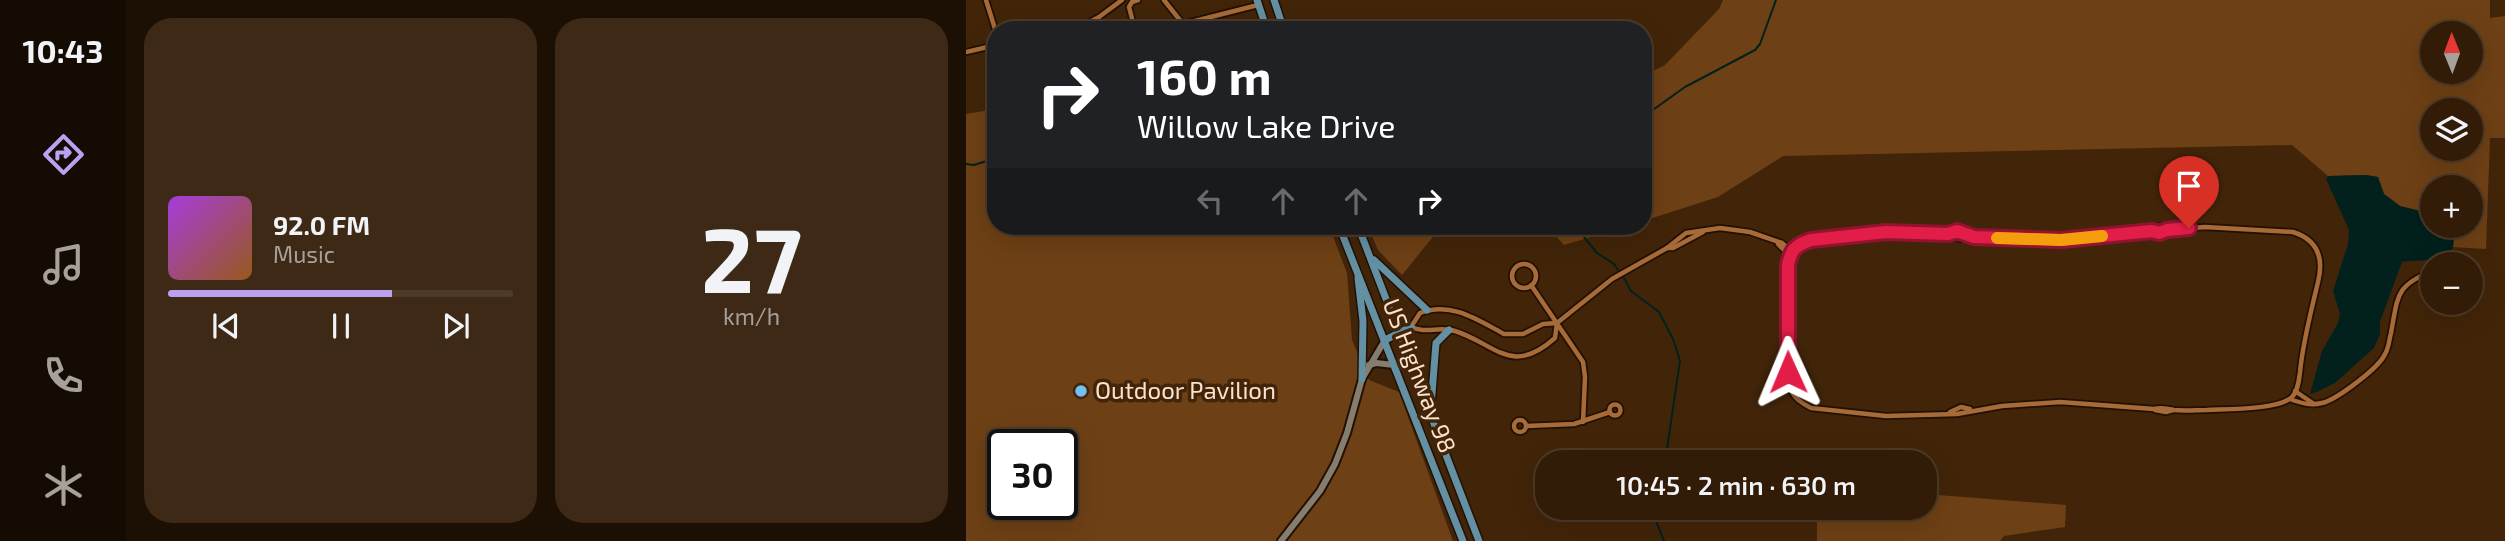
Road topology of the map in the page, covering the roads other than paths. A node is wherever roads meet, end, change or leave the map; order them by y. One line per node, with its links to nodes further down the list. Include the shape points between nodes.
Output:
1 (986, 0): 7 (street)
2 (1122, 0): 8 (street)
3 (1138, 0): 9 (street, via 1129,8)
4 (1164, 0): 10 (street)
5 (1274, 0): 13 (main road)
6 (1258, 2): 11 (street); 12 (main road)
7 (993, 21)
8 (1092, 21)
9 (1133, 21)
10 (1179, 21)
11 (1201, 21)
12 (1264, 21)
13 (1279, 21)
14 (987, 47): 15 (street)
15 (966, 52)
16 (1343, 235): 20 (main road, US Highway 98)
17 (1362, 235): 19 (main road, US Highway 98)
18 (1791, 251): 24 (street, via 1750,232 1720,228 1686,233 1612,279); 32 (street, via 1811,240 1886,232 1957,231 2061,240 2213,227 2304,236 2320,256 2321,270); 33 (street, via 1788,372 1791,392 1811,408 1886,416 2060,402 2173,410 2242,408)
19 (1371, 257): 23 (main road); 27 (main road, US Highway 98)
20 (1356, 267): 28 (main road, US Highway 98); 31 (main road, via 1363,321)
21 (2420, 277): 34 (street, via 2400,292 2388,349 2381,361 2333,398)
22 (1531, 285): 22 (street, via 1536,275 1533,268 1526,264 1513,270 1514,282 1523,288); 24 (street)
23 (1427, 310): 24 (street, via 1455,310 1511,335); 25 (street, via 1416,316)
24 (1557, 323): 26 (street, via 1555,338 1547,345 1513,356); 37 (street, via 1585,366)
25 (1411, 327): 26 (street, via 1423,332); 27 (main road)
26 (1448, 330): 36 (main road, via 1436,343)
27 (1400, 332): 28 (main road); 36 (main road, US Highway 98)
28 (1385, 340): 29 (street); 30 (main road, US Highway 98)
29 (1369, 365): 30 (street); 31 (street)
30 (1394, 365): 40 (main road, US Highway 98)
31 (1362, 379): 39 (street, via 1335,464)
32 (2295, 391): 33 (street); 34 (street)
33 (2290, 399): 34 (street)
34 (2315, 404)
35 (1610, 412): 37 (street)
36 (1431, 414): 41 (main road, US Highway 98)
37 (1583, 422): 38 (street)
38 (1526, 426)
39 (1281, 541)
40 (1463, 541)
41 (1479, 541)

